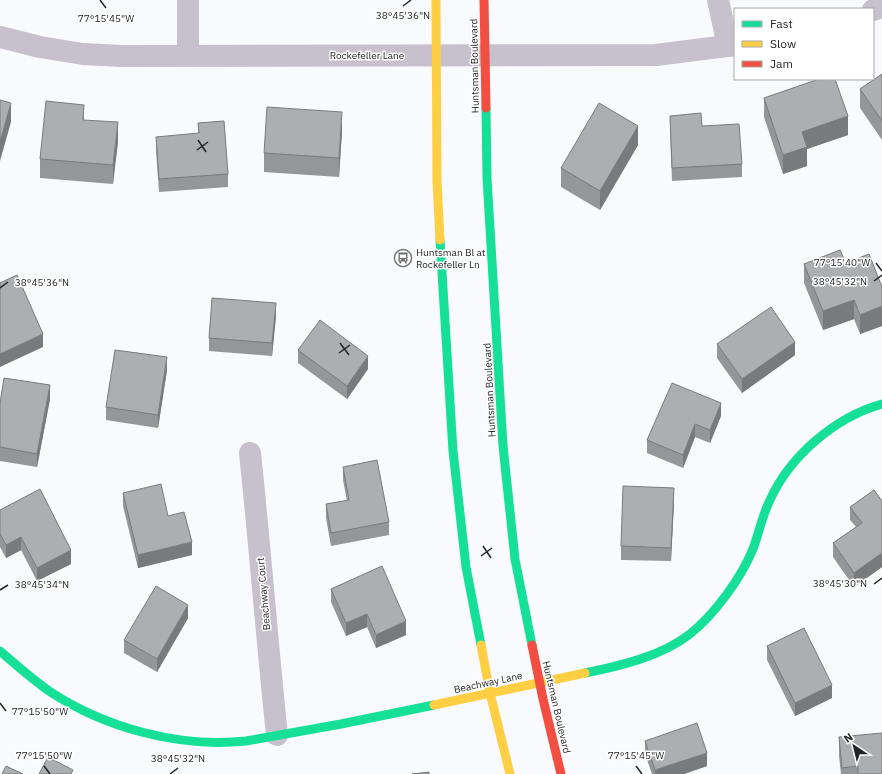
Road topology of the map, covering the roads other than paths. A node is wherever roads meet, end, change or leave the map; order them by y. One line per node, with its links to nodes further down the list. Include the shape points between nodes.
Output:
1 (188, 0): 7 (street)
2 (436, 0): 8 (street)
3 (484, 0): 9 (street, Huntsman Boulevard)
4 (718, 0): 6 (street)
5 (0, 36): 7 (street, Rockefeller Lane, via 40,47 82,54)
6 (731, 46): 9 (street, Rockefeller Lane, via 656,55)
7 (188, 55): 8 (street, Rockefeller Lane)
8 (436, 55): 9 (street, Rockefeller Lane); 14 (street, via 437,181 453,451 466,567)
9 (484, 56): 13 (street, Huntsman Boulevard, via 487,178 503,446 516,559)
10 (882, 404): 13 (street, Beachway Lane, via 860,411 828,431 800,456 785,474 771,498 752,550 734,586 714,611 688,636 628,663)
11 (250, 453): 15 (street, Beachway Court)
12 (0, 651): 15 (street, Beachway Lane, via 37,683 69,703 103,720 139,732 189,741 234,742)
13 (540, 682): 14 (street, Beachway Lane); 17 (street, Huntsman Boulevard)
14 (490, 693): 15 (street, Beachway Lane, via 342,725); 16 (street)
15 (277, 735)
16 (510, 774)
17 (561, 774)

